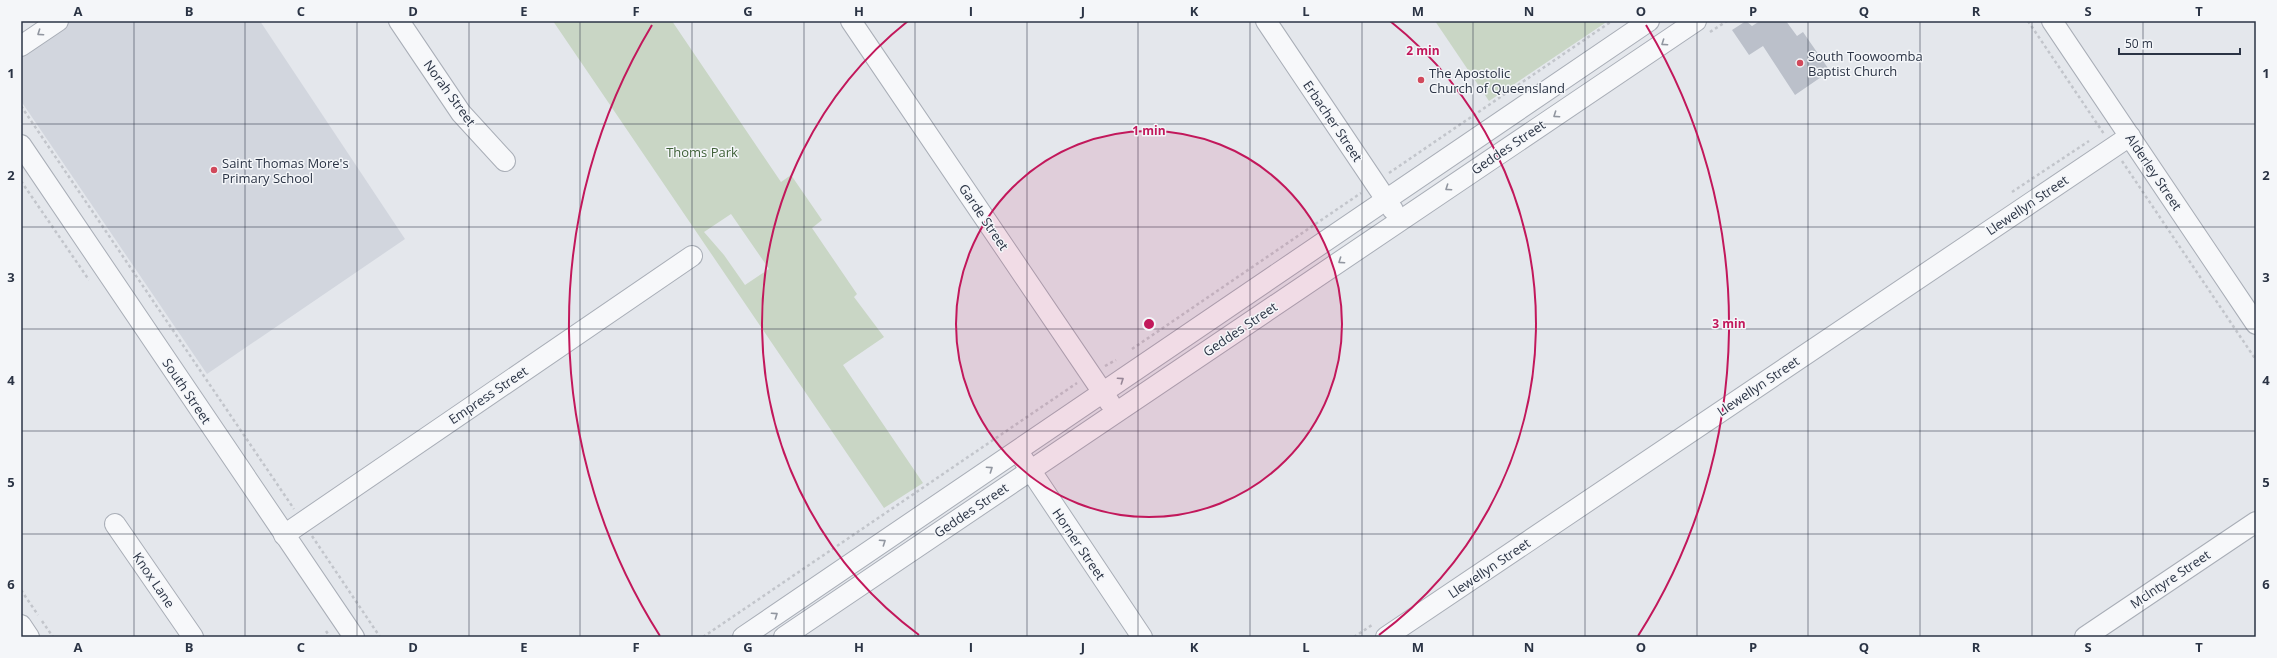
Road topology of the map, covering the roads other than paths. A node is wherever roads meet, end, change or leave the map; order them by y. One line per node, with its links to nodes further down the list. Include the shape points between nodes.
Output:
1 (58, 21): 8 (street, one-way to 8)
2 (399, 21): 11 (street, Norah Street, via 461,113)
3 (851, 21): 16 (street, Garde Street)
4 (1266, 21): 12 (street, Erbacher Street)
5 (1649, 21): 12 (street, Geddes Street)
6 (1696, 21): 13 (street, Geddes Street, one-way to 13)
7 (2052, 21): 9 (street, Alderley Street)
8 (21, 46)
9 (2130, 136): 15 (street, Alderley Street); 30 (street, Llewellyn Street)
10 (21, 145): 22 (street, South Street)
11 (505, 161)
12 (1387, 200): 13 (street, Erbacher Street); 16 (street, Geddes Street, one-way to 12)
13 (1400, 220): 17 (street, Geddes Street, one-way to 17)
14 (692, 256): 22 (street, Empress Street)
15 (2256, 324)
16 (1103, 393): 17 (street, Garde Street); 18 (street, Geddes Street)
17 (1117, 412): 19 (street, Geddes Street)
18 (1018, 450): 19 (street, Horner Street); 27 (street, Geddes Street, one-way to 18)
19 (1030, 470): 28 (street, Geddes Street); 29 (street, Horner Street)
20 (2256, 522): 31 (street, McIntyre Street)
21 (115, 524): 25 (street, Knox Lane)
22 (284, 534): 26 (street, South Street)
23 (21, 625): 24 (street)
24 (29, 637)
25 (193, 637)
26 (354, 637)
27 (743, 637)
28 (784, 637)
29 (1142, 637)
30 (1386, 637)
31 (2085, 637)

